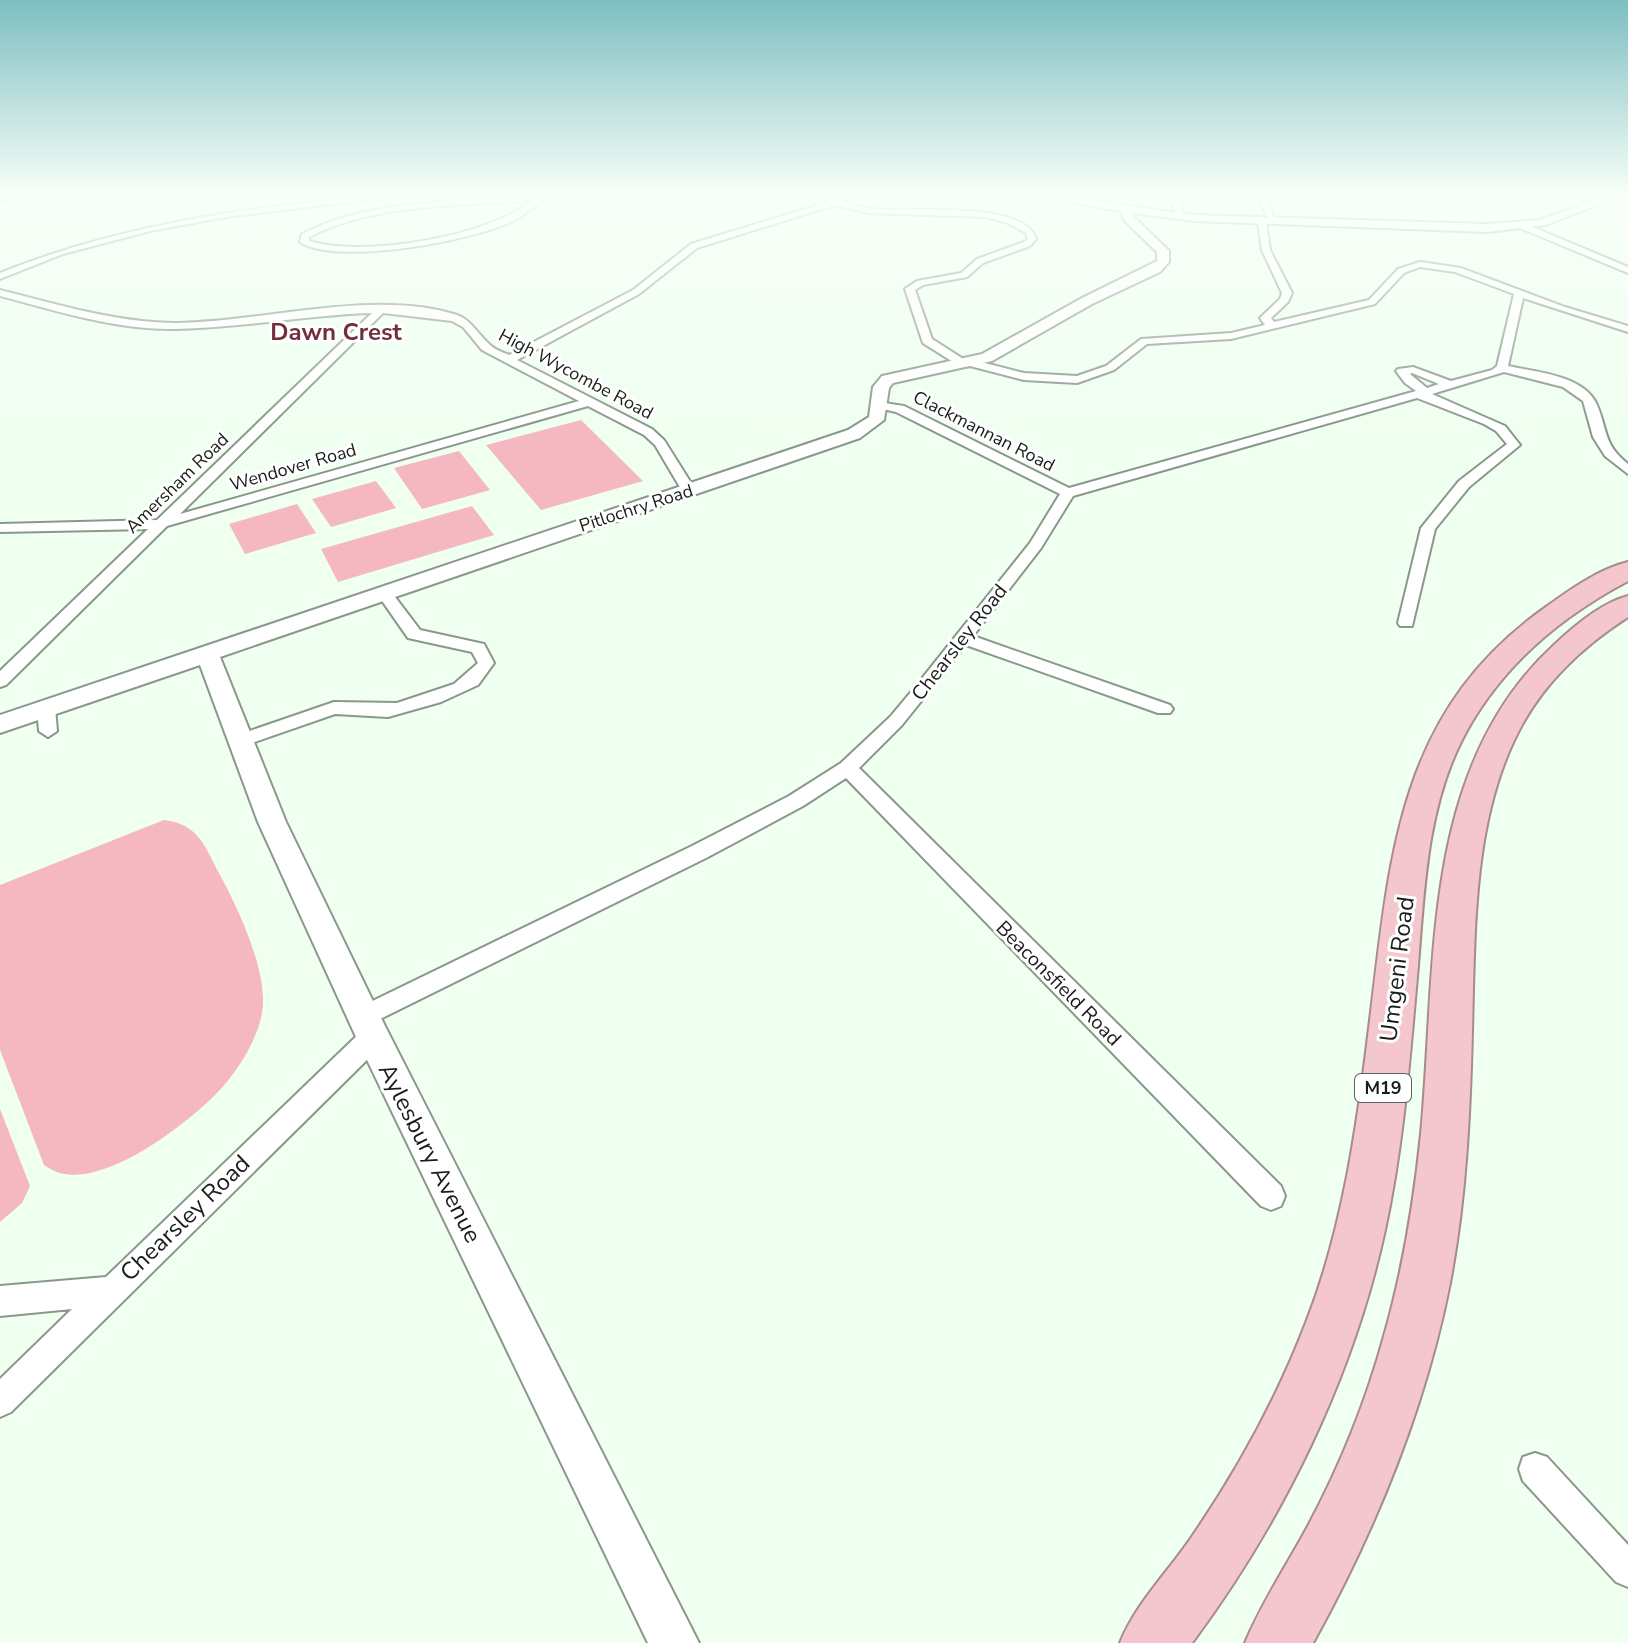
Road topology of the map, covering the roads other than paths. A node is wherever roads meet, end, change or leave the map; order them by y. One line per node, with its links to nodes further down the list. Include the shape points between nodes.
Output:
1 (660, 273): 12 (street, via 636,292)
2 (967, 273): 13 (street, via 910,289 927,341)
3 (1146, 273): 13 (street, Pitlochry Road)
4 (1277, 273): 10 (street, via 1287,293 1265,318)
5 (1400, 273): 10 (street, via 1372,302)
6 (1463, 273): 8 (street)
7 (0, 293): 9 (street, High Wycombe Road, via 103,318 158,325)
8 (1519, 293): 11 (street); 14 (street)
9 (379, 312): 12 (street, High Wycombe Road, via 459,320 481,344); 22 (street, Amersham Road)
10 (1271, 325): 13 (street, via 1218,338 1145,341 1109,368 1076,378 1021,376)
11 (1628, 329)
12 (508, 360): 17 (street, High Wycombe Road)
13 (969, 364): 18 (street, Pitlochry Road, via 888,379 881,387)
14 (1502, 368): 15 (street); 19 (street, via 1584,395 1605,448)
15 (1453, 386): 16 (street); 16 (street, via 1413,370 1402,371)
16 (1423, 394): 21 (street); 27 (street, via 1496,425 1512,436 1514,445 1464,484 1428,528)
17 (591, 401): 20 (street, High Wycombe Road, via 655,438); 22 (street, Wendover Road)
18 (882, 405): 20 (street, Pitlochry Road, via 875,420 854,434); 21 (street, Clackmannan Road, via 900,409)
19 (1628, 470)
20 (689, 491): 25 (street, Pitlochry Road)
21 (1068, 493): 28 (street, Chearsley Road, via 1036,545)
22 (160, 524): 23 (street, Wendover Road); 30 (street, Amersham Road)
23 (0, 528)
24 (1628, 570): 43 (highway, Umgeni Road / M19, via 1570,601 1523,637 1480,685 1443,745 1415,836 1366,1201 1329,1335 1299,1409 1256,1488 1192,1593)
25 (384, 592): 29 (street, Pitlochry Road); 33 (street, via 414,634 478,648 486,663 480,674 463,686 399,709 326,709)
26 (1628, 605): 44 (highway, via 1578,638 1536,681 1495,746 1482,781 1462,861 1436,1214 1413,1325 1381,1433)
27 (1406, 623)
28 (963, 638): 31 (street); 34 (street, Chearsley Road, via 896,721)
29 (207, 653): 32 (street, Pitlochry Road, via 47,719); 33 (street, Aylesbury Avenue)
30 (0, 681)
31 (1164, 709)
32 (0, 724)
33 (242, 740): 35 (street, Aylesbury Avenue, via 272,822)
34 (848, 768): 35 (street, Chearsley Road, via 796,801); 36 (street, Beaconsfield Road)
35 (368, 1026): 37 (street, Chearsley Road); 42 (street, Aylesbury Avenue)
36 (1271, 1196)
37 (110, 1291): 38 (street); 39 (street, Chearsley Road)
38 (0, 1301)
39 (0, 1401)
40 (1535, 1469): 41 (street)
41 (1628, 1570)
42 (674, 1643)
43 (1152, 1643)
44 (1277, 1643)

